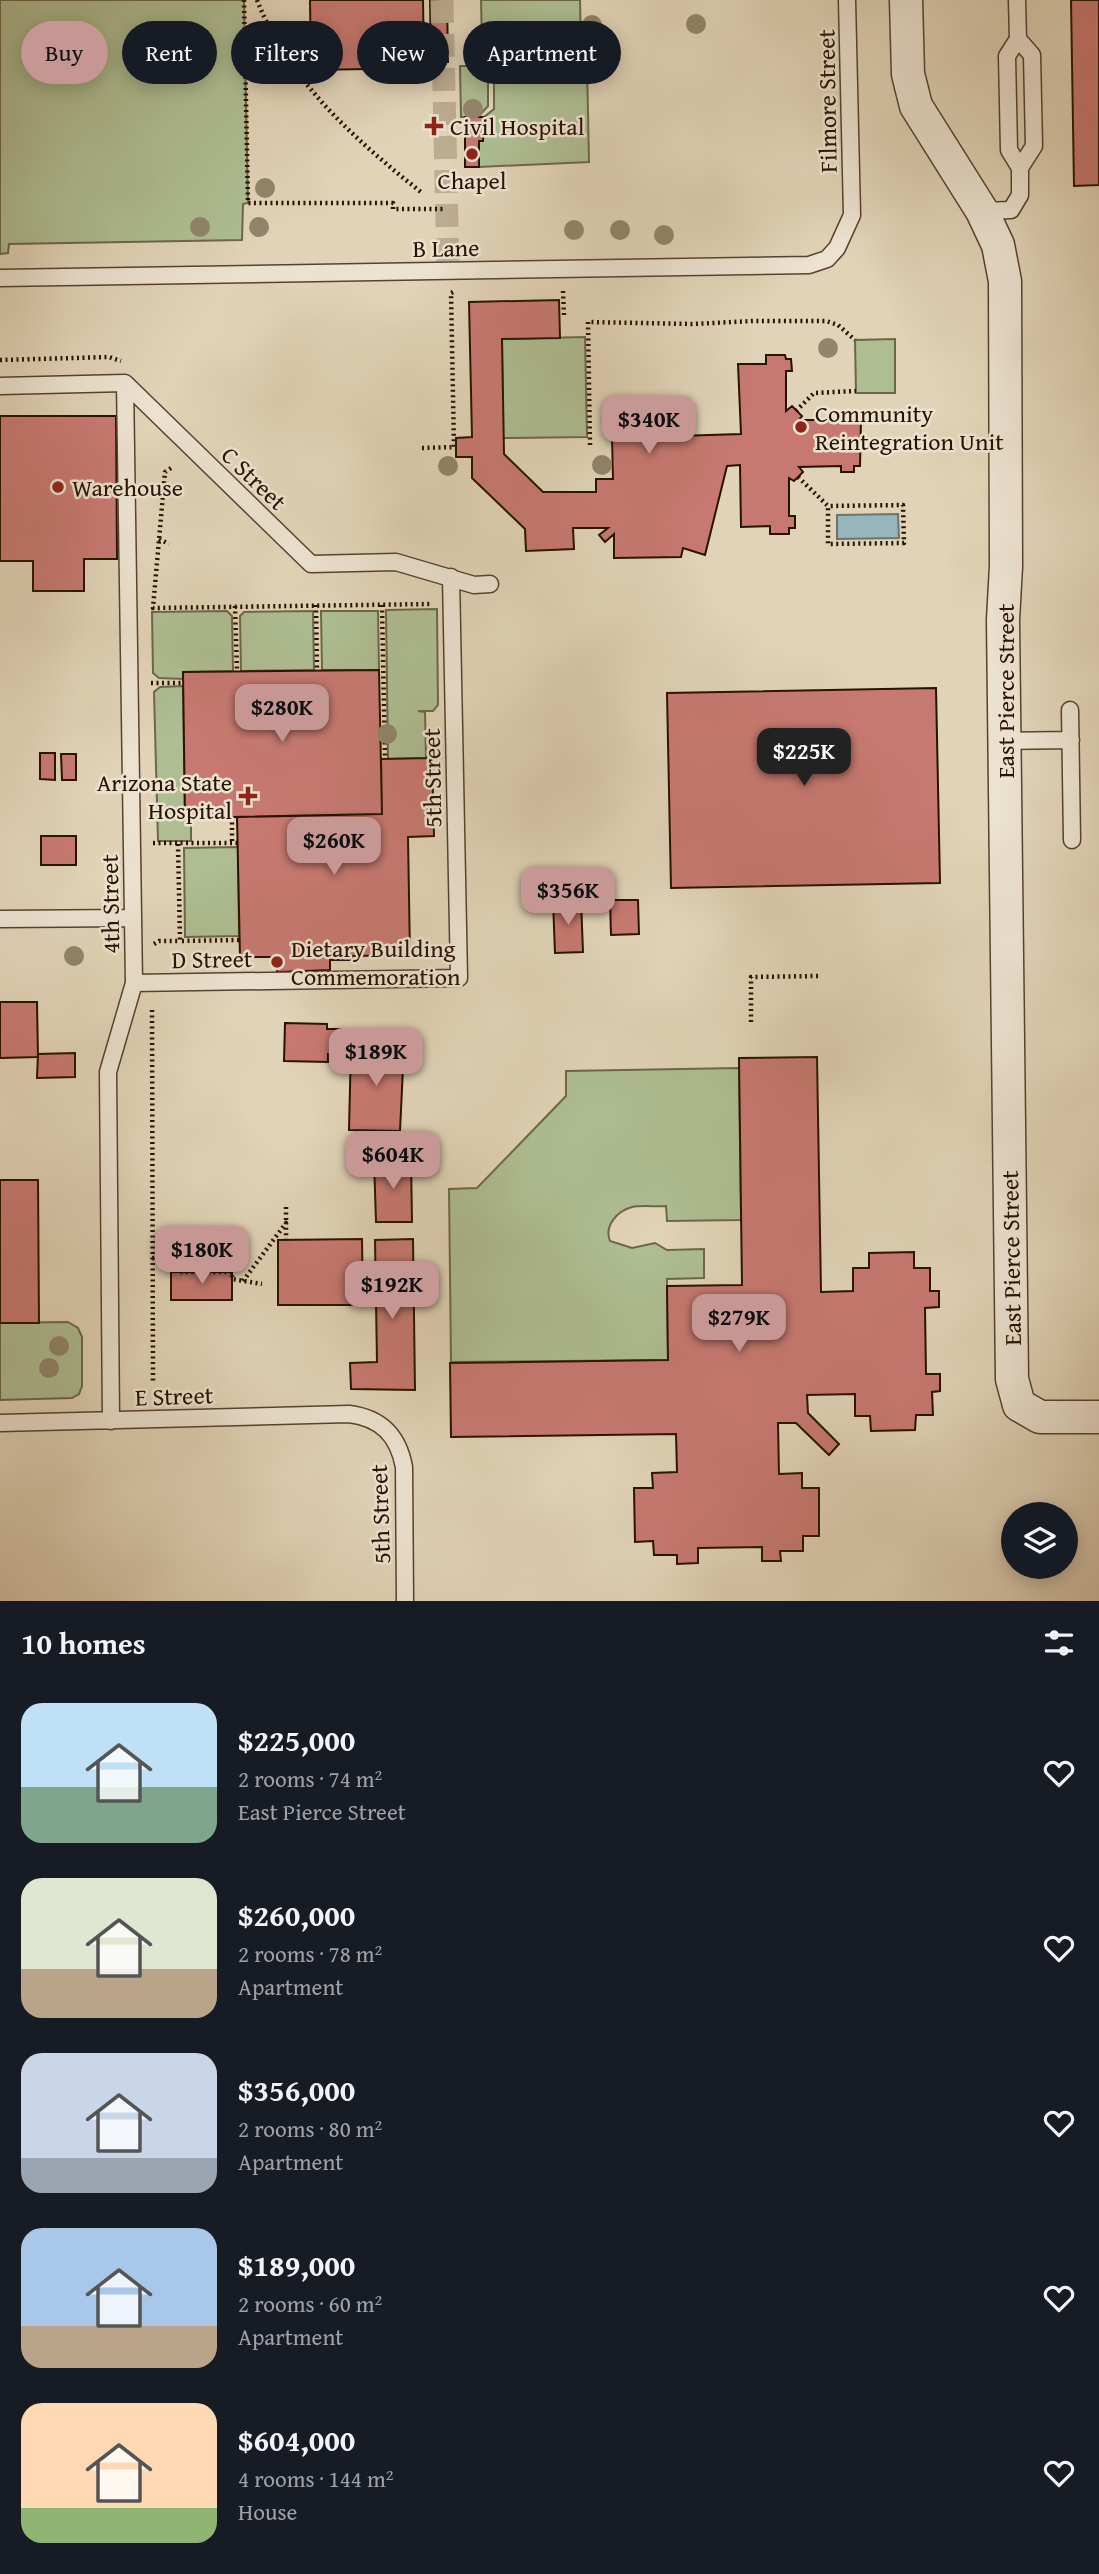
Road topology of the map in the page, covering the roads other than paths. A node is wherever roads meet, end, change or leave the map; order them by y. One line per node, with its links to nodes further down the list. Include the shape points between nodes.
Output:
1 (847, 0): 6 (lane, Filmore Street)
2 (906, 0): 7 (street, East Pierce Street, via 908,74 916,106)
3 (1017, 0): 4 (lane)
4 (1018, 39): 5 (lane, via 1007,56 1009,150); 5 (lane, via 1032,55 1034,146)
5 (1020, 168): 7 (lane, via 1020,195 1011,209)
6 (852, 202): 8 (lane, B Lane, via 851,221 837,248 809,265)
7 (982, 211): 15 (street, East Pierce Street, via 998,246 1005,281)
8 (0, 278)
9 (125, 383): 10 (lane); 11 (lane, C Street, via 311,564 396,562); 17 (lane, 4th Street)
10 (0, 386)
11 (451, 578): 12 (lane, C Street); 19 (lane, 5th Street)
12 (490, 584)
13 (1070, 710): 14 (lane)
14 (1071, 740): 15 (lane); 16 (lane)
15 (1004, 741): 22 (street, East Pierce Street, via 1012,1379 1019,1405 1041,1417)
16 (1072, 840)
17 (133, 918): 18 (lane); 20 (lane, 4th Street)
18 (0, 919)
19 (459, 978): 20 (lane, D Street)
20 (134, 983): 23 (lane, 4th Street, via 108,1072)
21 (349, 1414): 23 (lane, E Street); 25 (lane, 5th Street, via 366,1416 380,1425 401,1450)
22 (1099, 1418)
23 (111, 1421): 24 (lane, E Street)
24 (0, 1423)
25 (405, 1601)

